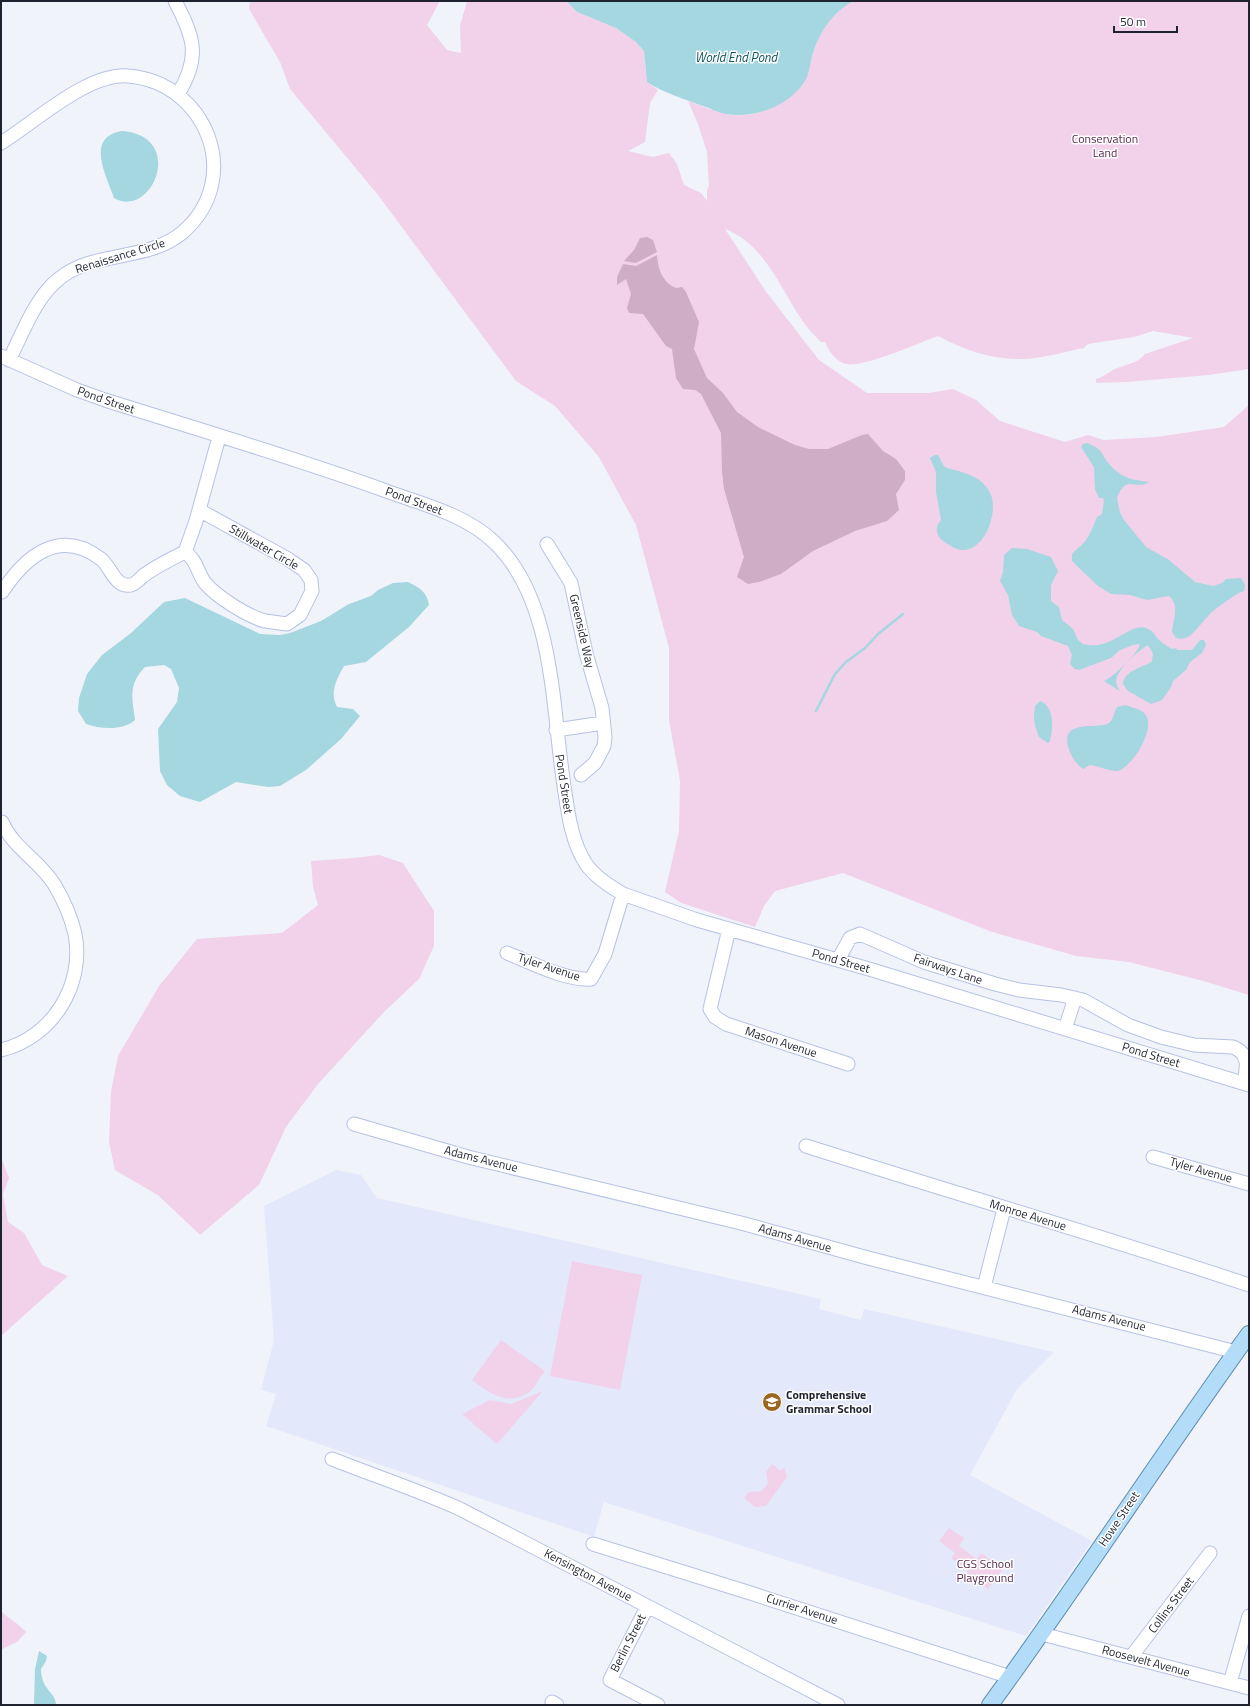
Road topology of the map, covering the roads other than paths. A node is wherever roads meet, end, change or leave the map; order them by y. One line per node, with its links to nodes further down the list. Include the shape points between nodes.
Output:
1 (175, 1): 2 (street, via 191,32 194,49 189,75)
2 (178, 94): 3 (street, Renaissance Circle, via 139,78 127,76 102,79 78,90); 4 (street, Renaissance Circle, via 198,115 210,142 214,172 208,198 202,210 184,231 172,240 146,251 79,267 58,279 43,296)
3 (1, 143)
4 (5, 358): 5 (street, Pond Street, via 98,398)
5 (219, 437): 6 (street); 11 (street, Pond Street, via 322,468 442,511 478,529 493,541 517,572 540,624 546,650)
6 (199, 510): 8 (street); 8 (street, Stillwater Circle, via 304,570 311,580 312,591 300,615 287,624 264,620 237,608 216,594 204,582 193,557)
7 (547, 544): 10 (street, Greenside Way, via 570,583 602,708)
8 (186, 552): 9 (street, via 151,570 133,585 126,585 117,581 102,560 89,552 74,546 54,546 44,549 22,566)
9 (2, 592)
10 (603, 723): 11 (street); 12 (street, Greenside Way, via 605,737 602,752 590,768)
11 (556, 730): 14 (street, Pond Street, via 566,804 579,852 598,878)
12 (580, 774)
13 (2, 822): 20 (street, via 11,839 35,860 53,883 70,918 77,950 72,982 58,1011 36,1034 22,1043)
14 (623, 894): 15 (street, Pond Street); 16 (street, Tyler Avenue, via 605,954 591,979 567,975)
15 (729, 929): 17 (street, Pond Street); 21 (street, Mason Avenue, via 712,996 710,1009 715,1017 726,1024)
16 (507, 953)
17 (838, 960): 18 (street, Fairways Lane, via 850,938 860,934 924,962 995,984); 19 (street, Pond Street)
18 (1075, 998): 19 (street); 22 (street, Fairways Lane, via 1092,1004 1128,1025 1161,1037 1240,1050 1248,1062)
19 (1065, 1029): 22 (street, Pond Street)
20 (1, 1050)
21 (848, 1064)
22 (1246, 1084)
23 (354, 1124): 29 (street, Adams Avenue, via 468,1157 742,1223)
24 (806, 1146): 27 (street, Monroe Avenue)
25 (1153, 1157): 26 (street, Tyler Avenue)
26 (1249, 1184)
27 (1004, 1208): 28 (street, Monroe Avenue, via 1126,1244); 29 (street)
28 (1249, 1285)
29 (984, 1287): 31 (street, Adams Avenue)
30 (1249, 1334): 31 (main road, Howe Street)
31 (1236, 1352): 37 (main road, Howe Street)
32 (332, 1459): 35 (street, Kensington Avenue, via 424,1492 517,1537)
33 (593, 1544): 39 (street, Currier Avenue)
34 (1210, 1554): 38 (street, Collins Street)
35 (647, 1607): 42 (street, Berlin Street, via 610,1680); 43 (street, Kensington Avenue)
36 (1249, 1616): 40 (street)
37 (1042, 1634): 38 (street, Roosevelt Avenue); 39 (main road, Howe Street)
38 (1131, 1657): 40 (street, Roosevelt Avenue)
39 (1010, 1677): 44 (main road, Howe Street)
40 (1230, 1683): 41 (street, Roosevelt Avenue)
41 (1249, 1688)
42 (658, 1705)
43 (838, 1705)
44 (990, 1705)

